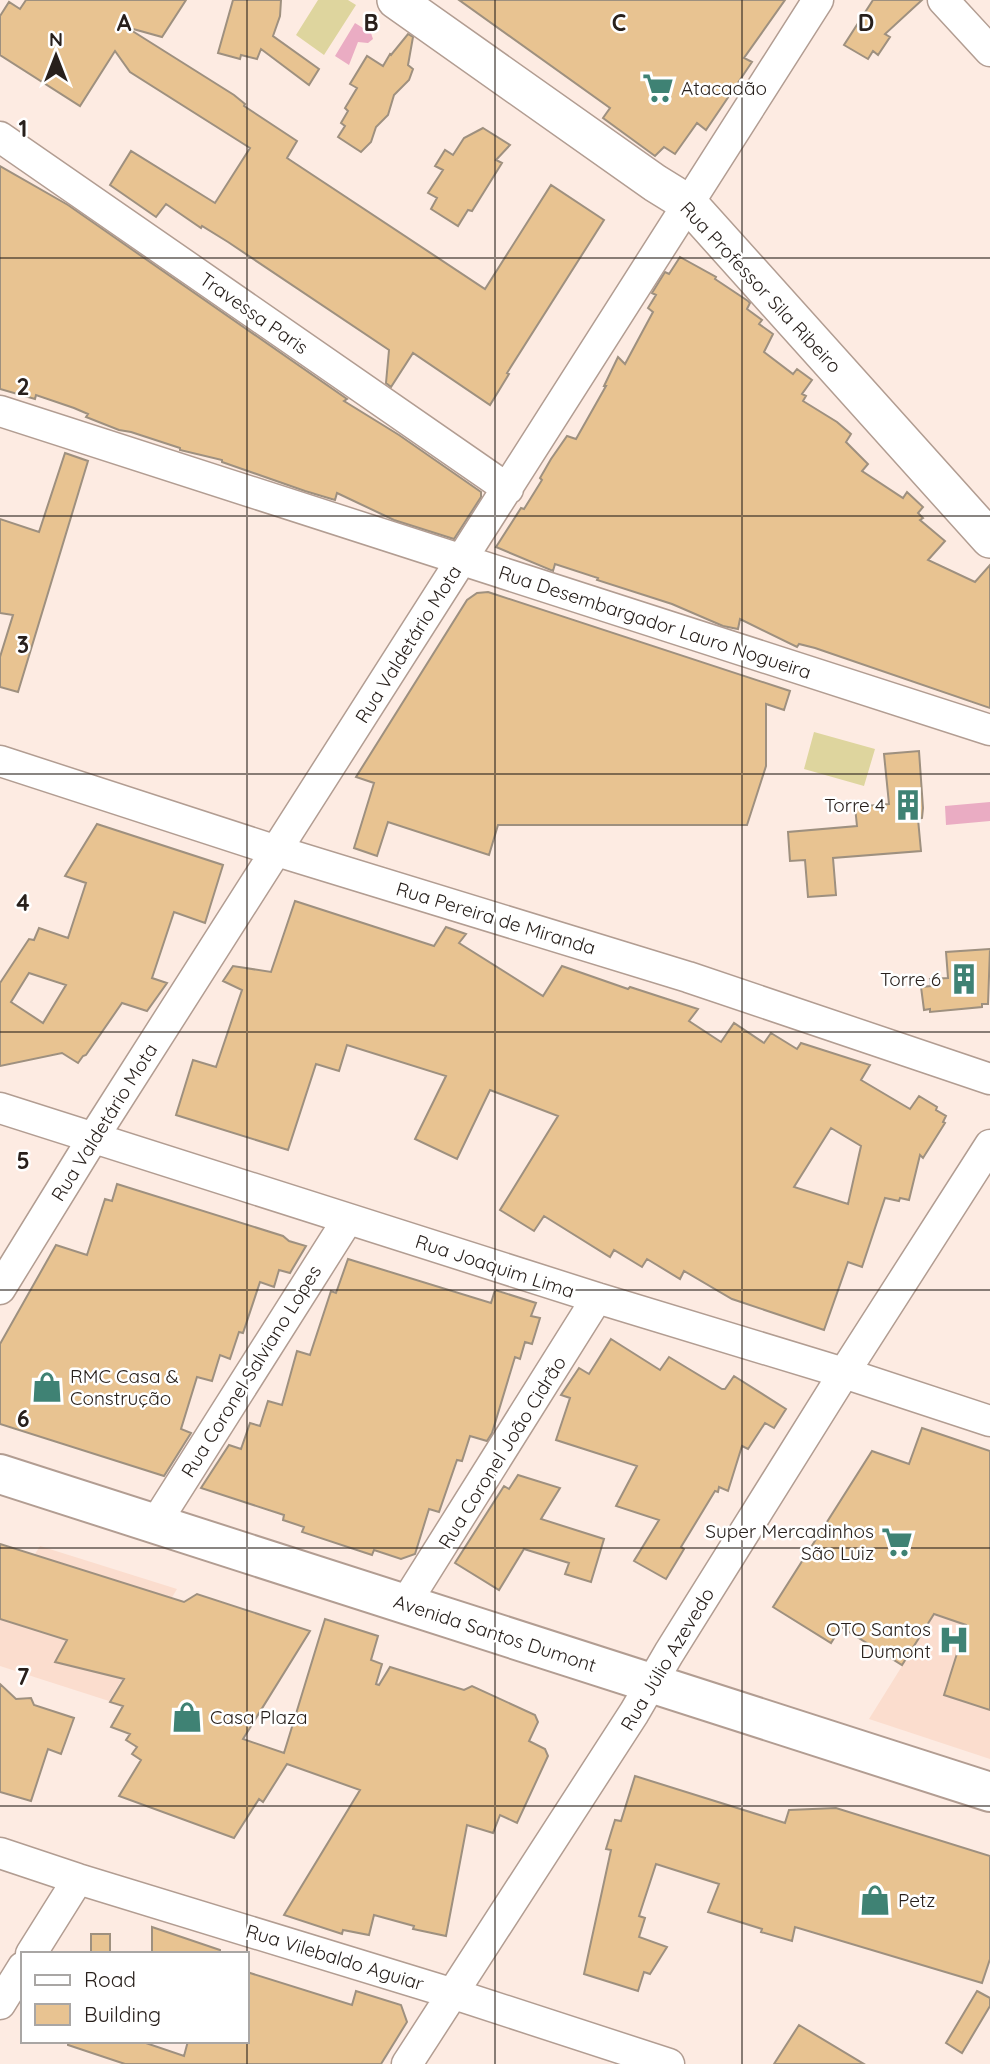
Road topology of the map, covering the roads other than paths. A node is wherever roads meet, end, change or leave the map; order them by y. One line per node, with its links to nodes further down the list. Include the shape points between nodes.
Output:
1 (396, 0): 6 (street, Rua Professor Sila Ribeiro)
2 (818, 0): 6 (street, Rua Valdetário Mota)
3 (943, 0): 4 (street)
4 (990, 51)
5 (0, 137): 8 (street, Travessa Paris)
6 (689, 204): 8 (street, Rua Valdetário Mota); 9 (street, Rua Professor Sila Ribeiro)
7 (0, 411): 10 (street, Rua Desembargador Lauro Nogueira)
8 (508, 489): 10 (street, Rua Valdetário Mota)
9 (990, 539)
10 (461, 559): 11 (street, Rua Desembargador Lauro Nogueira); 13 (street, Rua Valdetário Mota)
11 (990, 730)
12 (0, 761): 13 (street, Rua Pereira de Miranda)
13 (277, 851): 14 (street, Rua Pereira de Miranda, via 688,977); 16 (street, Rua Valdetário Mota)
14 (990, 1079)
15 (0, 1108): 16 (street, Rua Joaquim Lima)
16 (93, 1138): 18 (street, Rua Joaquim Lima); 19 (street, Rua Valdetário Mota)
17 (990, 1145): 21 (street, Rua Júlio Azevedo)
18 (348, 1219): 20 (street, Rua Joaquim Lima); 24 (street, Rua Coronel Salviano Lopes)
19 (0, 1289)
20 (597, 1298): 21 (street, Rua Joaquim Lima); 25 (street, Rua Coronel João Cidrão)
21 (844, 1373): 22 (street, Rua Joaquim Lima); 26 (street, Rua Júlio Azevedo)
22 (990, 1421)
23 (0, 1474): 24 (main road, Avenida Santos Dumont)
24 (155, 1524): 25 (main road, Avenida Santos Dumont)
25 (405, 1604): 26 (main road, Avenida Santos Dumont)
26 (651, 1684): 27 (main road, Avenida Santos Dumont); 32 (street, Rua Júlio Azevedo)
27 (990, 1792)
28 (0, 1853): 29 (street, Rua Vilebaldo Aguiar)
29 (78, 1879): 30 (street); 32 (street, Rua Vilebaldo Aguiar)
30 (32, 1952)
31 (21, 1970): 33 (street)
32 (454, 1994): 34 (street, Rua Júlio Azevedo); 35 (street, Rua Vilebaldo Aguiar)
33 (0, 2004)
34 (407, 2064)
35 (668, 2064)

